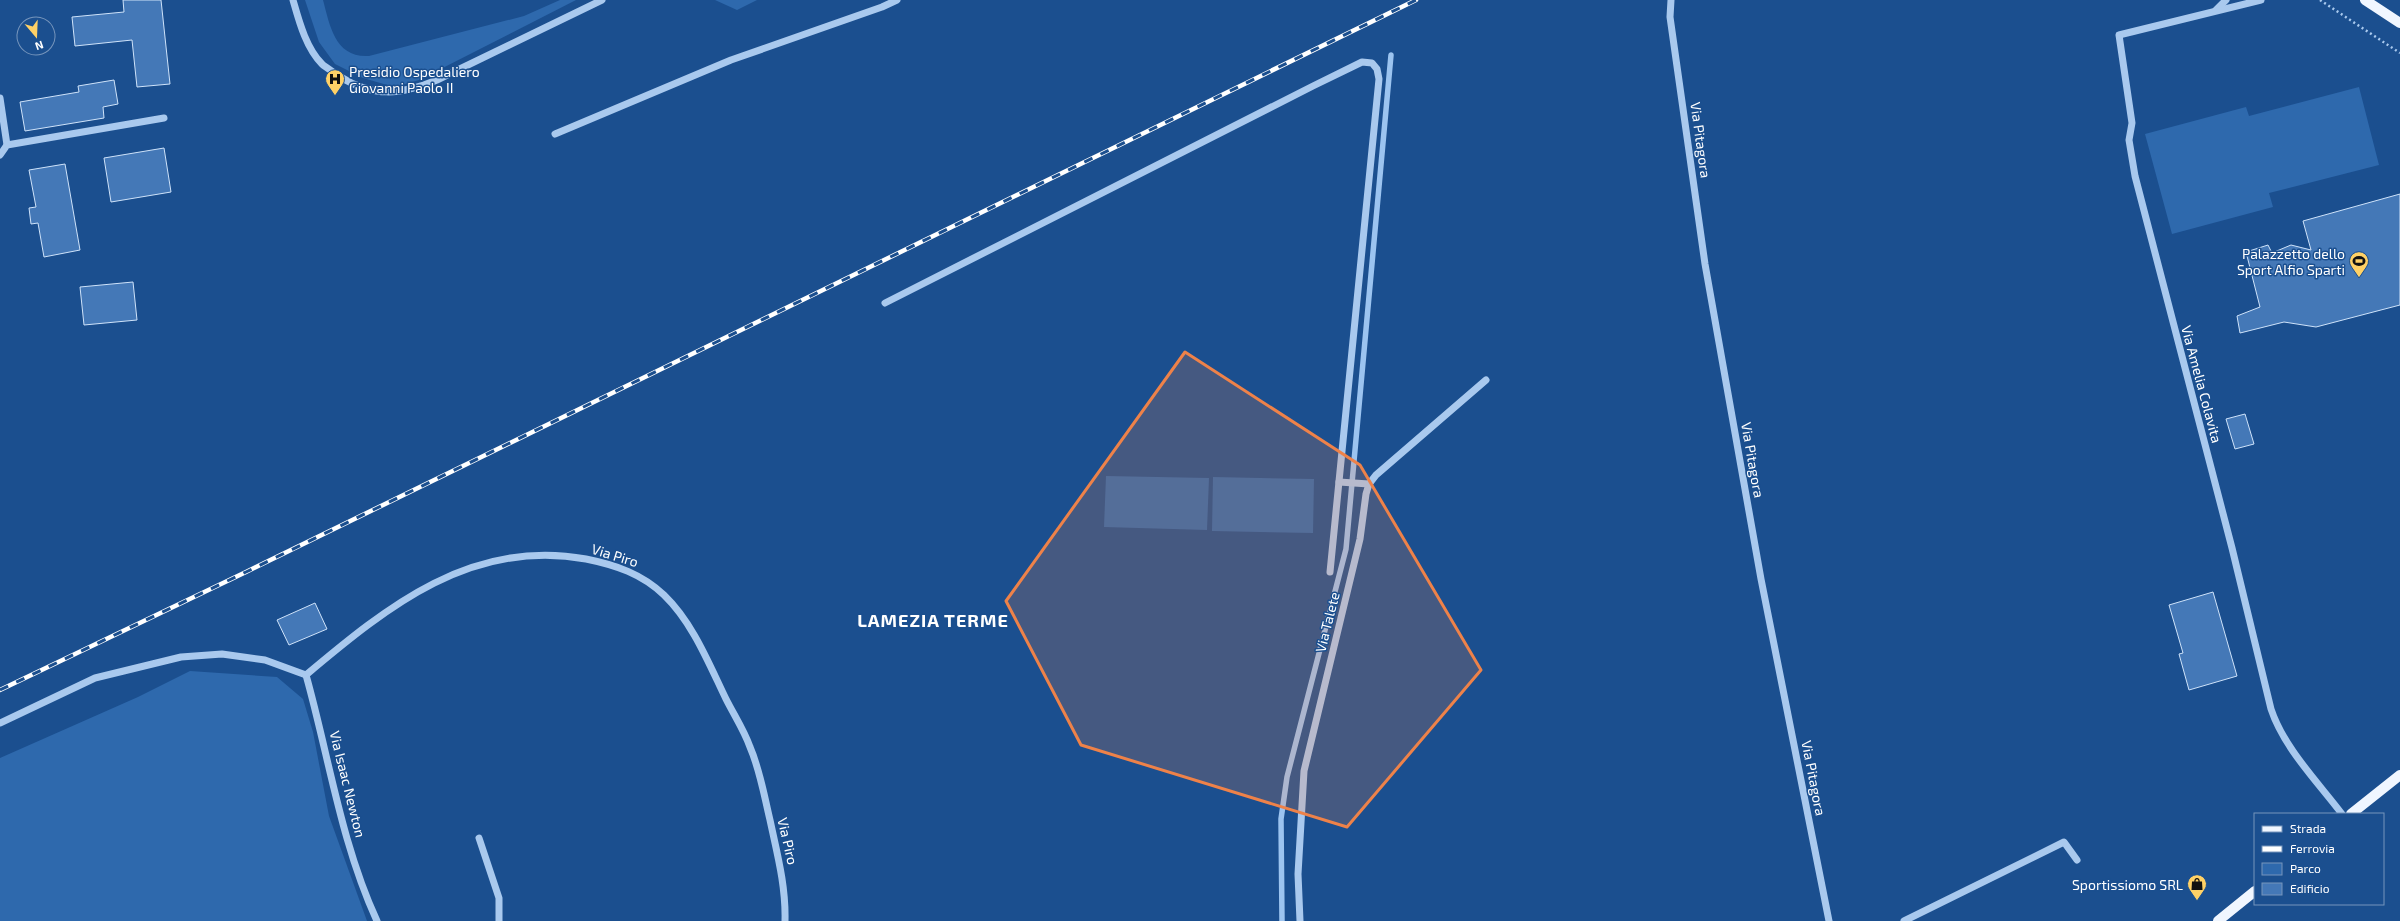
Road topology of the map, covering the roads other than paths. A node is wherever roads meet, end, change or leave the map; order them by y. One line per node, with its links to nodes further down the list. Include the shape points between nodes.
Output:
1 (293, 0): 2 (street, via 308,44 322,64 354,86 395,93 416,89 437,80)
2 (602, 0)
3 (897, 0): 12 (street, via 731,60)
4 (1671, 0): 32 (street, Via Pitagora, via 1670,17 1706,264 1761,579)
5 (2226, 0): 8 (street)
6 (2261, 0): 8 (street)
7 (2365, 0): 9 (main road)
8 (2216, 10): 23 (street, Via Amelia Colavita, via 2119,35 2132,123 2129,140 2134,176 2232,548 2271,709 2277,727)
9 (2400, 23)
10 (0, 98): 13 (street)
11 (164, 118): 13 (street)
12 (555, 134)
13 (7, 145): 14 (street)
14 (0, 155)
15 (885, 303): 17 (street, via 1313,86 1362,62 1372,63 1377,69 1379,79)
16 (1486, 380): 18 (street, via 1376,474)
17 (1339, 482): 18 (street); 19 (street)
18 (1369, 484): 31 (street, Via Talete, via 1360,538 1304,771 1298,874)
19 (1330, 572)
20 (306, 675): 21 (street, via 265,660 222,654 181,657 95,678); 28 (street, Via Isaac Newton, via 322,730 341,821); 30 (street, Via Piro, via 345,642 413,593 456,572 511,556 562,555 607,563 642,577 665,596 694,635 750,745 759,770 783,877)
21 (0, 724)
22 (2400, 775): 24 (main road)
23 (2341, 813)
24 (2352, 813)
25 (479, 838): 29 (street, via 499,898)
26 (2077, 860): 33 (street, via 2064,842)
27 (2254, 892): 34 (main road)
28 (377, 921)
29 (499, 921)
30 (785, 921)
31 (1300, 921)
32 (1829, 921)
33 (1904, 921)
34 (2218, 921)

